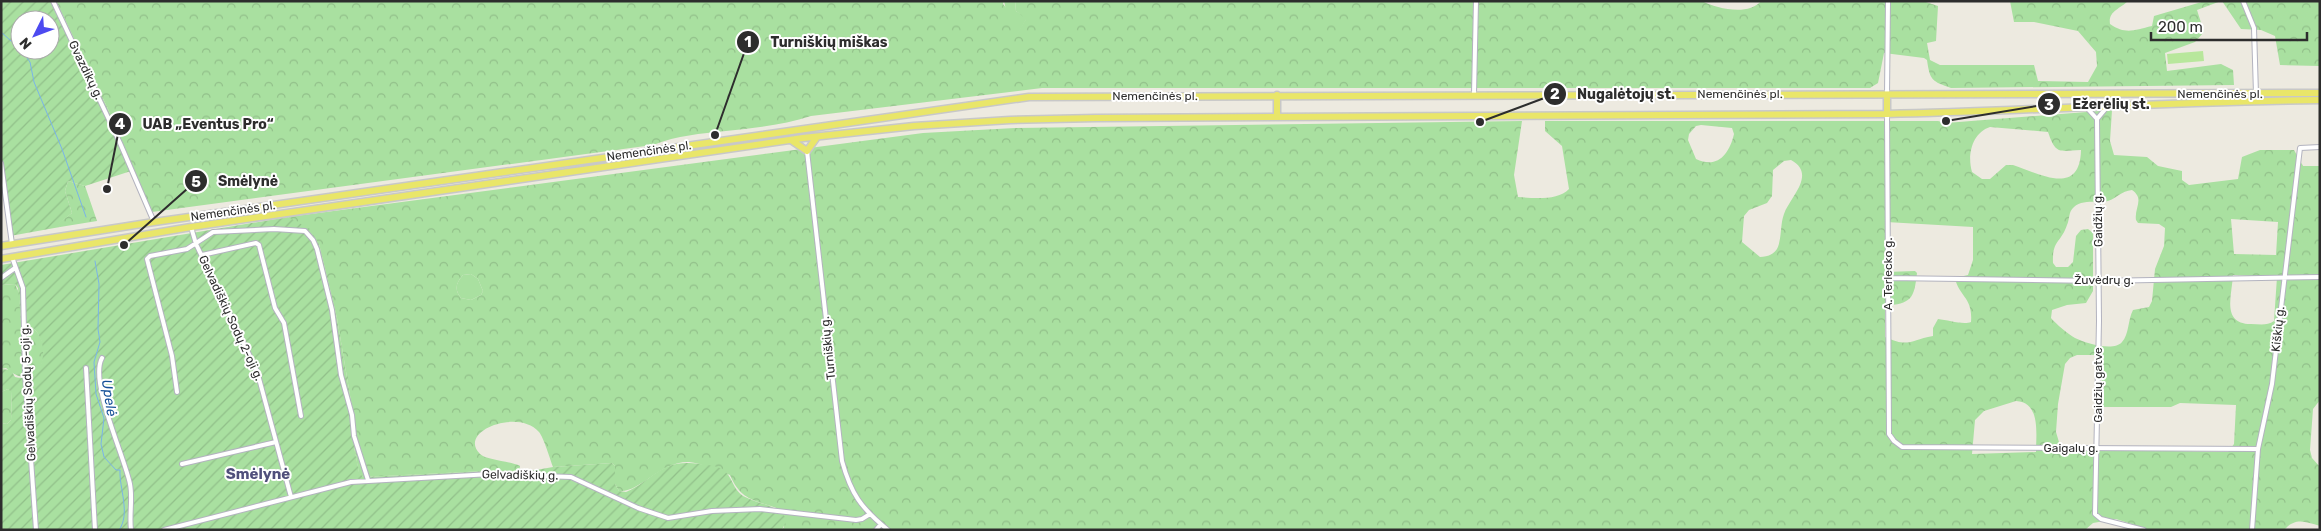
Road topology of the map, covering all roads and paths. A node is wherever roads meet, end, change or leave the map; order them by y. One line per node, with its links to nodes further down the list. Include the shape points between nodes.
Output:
1 (53, 1): 25 (street, Gvazdikų g.)
2 (1476, 1): 6 (street)
3 (1888, 1): 7 (street)
4 (2243, 1): 8 (street, via 2254,28)
5 (2320, 93): 8 (main road, Nemenčinės pl.)
6 (1474, 94): 7 (main road, Nemenčinės pl.); 9 (main road, Nemenčinės pl.)
7 (1887, 94): 8 (main road, Nemenčinės pl.); 13 (main road)
8 (2256, 94)
9 (1277, 95): 14 (main road); 15 (main road, Nemenčinės pl., via 1029,97)
10 (2320, 100): 11 (main road, Nemenčinės pl., via 2194,101)
11 (2108, 106): 12 (main road, Nemenčinės pl.); 16 (street)
12 (2086, 107): 13 (main road, Nemenčinės pl.); 16 (street)
13 (1887, 114): 14 (main road, Nemenčinės pl.); 36 (street, A. Terlecko g.)
14 (1277, 117): 17 (main road, Nemenčinės pl., via 1010,120)
15 (877, 118): 17 (main road); 20 (main road, Nemenčinės pl.)
16 (2097, 119): 38 (street, Gaidžių g.)
17 (879, 130): 18 (main road, Nemenčinės pl.)
18 (817, 137): 19 (main road, Nemenčinės pl.); 22 (main road)
19 (791, 140): 22 (main road); 23 (main road, Nemenčinės pl.)
20 (686, 145): 23 (main road); 25 (main road, Nemenčinės pl.)
21 (2320, 147): 37 (street, Kiškių g., via 2300,148)
22 (807, 151): 51 (street, Turniškių g., via 842,461 849,485)
23 (688, 155): 26 (main road, Nemenčinės pl.)
24 (1, 163): 27 (street)
25 (154, 222): 27 (main road, Nemenčinės pl.)
26 (191, 227): 28 (street, Gelvadiškių Sodų 2-oji g.); 31 (main road, Nemenčinės pl.)
27 (12, 244): 29 (main road, Nemenčinės pl.)
28 (196, 244): 30 (street, Gelvadiškių Sodų 2-oji g.); 42 (street, via 147,259); 49 (street, via 213,232 274,229 305,231 309,235 317,249 332,310 340,375)
29 (1, 246)
30 (202, 255): 43 (street, via 259,245 275,308 284,323); 45 (street, Gelvadiškių Sodų 2-oji g., via 257,371)
31 (12, 257): 32 (main road, Nemenčinės pl.); 33 (street, Gelvadiškių Sodų 5-oji g.)
32 (1, 259)
33 (15, 268): 35 (street); 54 (street, Gelvadiškių Sodų 5-oji g., via 23,288 25,374)
34 (2320, 277): 37 (street, Žuvėdrų g.)
35 (1, 278)
36 (1888, 278): 38 (street, Žuvėdrų g.); 44 (street, A. Terlecko g.)
37 (2283, 279): 38 (street, Žuvėdrų g.); 47 (street, Kiškių g., via 2272,384)
38 (2099, 281): 39 (street, Gaidžių g.)
39 (2099, 321): 46 (street, Gaidžių gatve)
40 (102, 358): 56 (street, via 98,366 100,384 131,488)
41 (86, 368): 55 (street)
42 (177, 392)
43 (301, 416)
44 (1889, 434): 46 (street, Gaigalų g., via 1902,447)
45 (276, 442): 48 (street); 50 (street, Gelvadiškių Sodų 2-oji g.)
46 (2098, 448): 47 (street, Gaigalų g.); 60 (street, Gaidžių gatve, via 2095,514 2101,519)
47 (2258, 449): 61 (street, Kiškių g.)
48 (182, 464)
49 (368, 480): 50 (street, Gelvadiškių g.); 51 (street, Gelvadiškių g., via 491,474 572,477 638,508 673,518 712,511 760,508 856,520)
50 (291, 497): 53 (street, Gelvadiškių g.)
51 (870, 514): 52 (street, Turniškių g.)
52 (881, 524): 58 (street); 59 (street, Turniškių g.)
53 (177, 528): 57 (street, Gelvadiškių g.)
54 (36, 530)
55 (95, 530)
56 (131, 530)
57 (164, 530)
58 (876, 530)
59 (888, 530)
60 (2144, 530)
61 (2252, 530)

